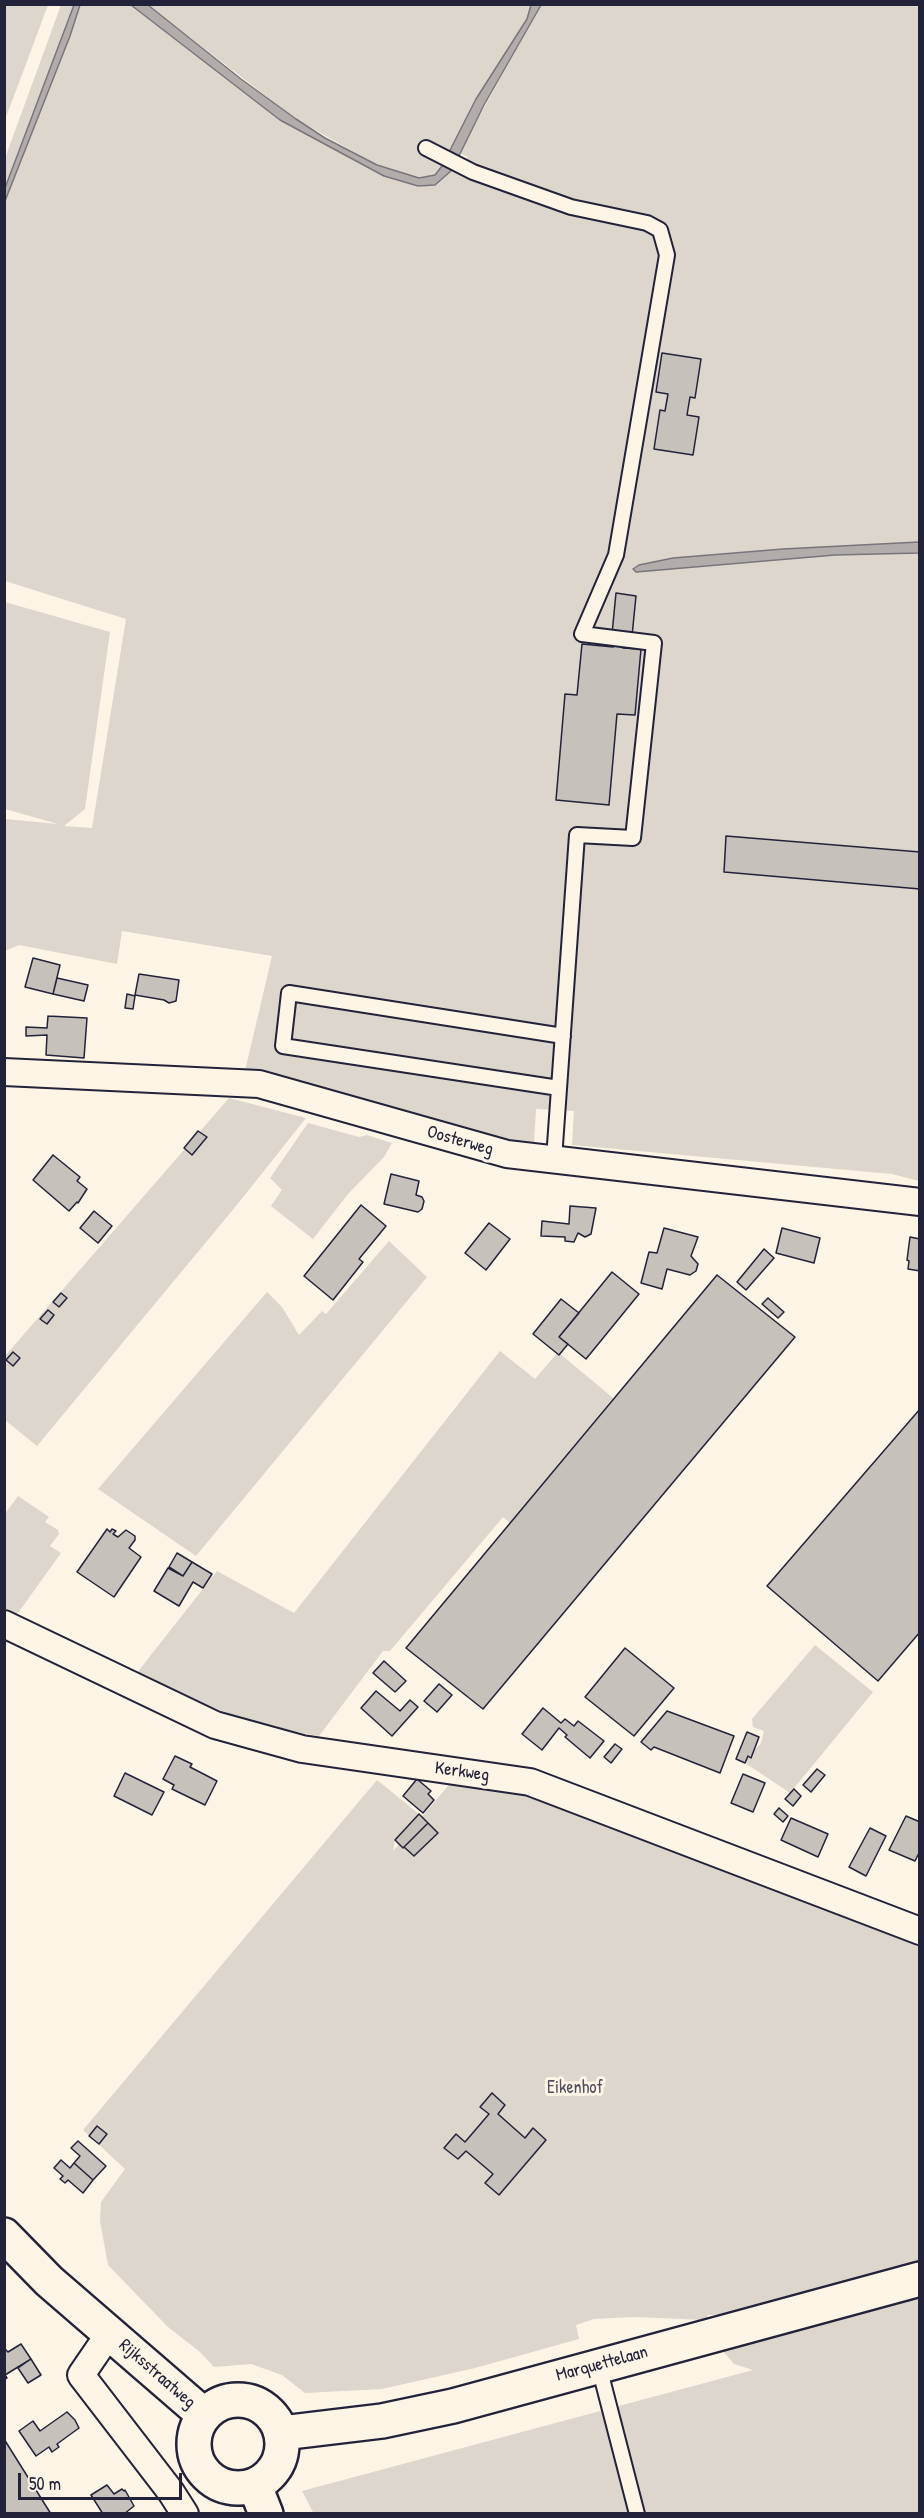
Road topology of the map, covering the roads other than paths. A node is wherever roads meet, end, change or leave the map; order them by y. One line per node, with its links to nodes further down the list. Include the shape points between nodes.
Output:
1 (426, 148): 2 (lane, via 473,172 572,207 647,223 660,230 667,255 616,555 582,634 654,643 633,838 577,835)
2 (563, 1036): 4 (lane); 4 (lane, via 289,993 284,1046)
3 (4, 1072): 5 (street, Oosterweg, via 259,1084 507,1154)
4 (559, 1088): 5 (lane)
5 (554, 1159): 6 (street, Oosterweg)
6 (920, 1202)
7 (4, 1624): 8 (street, Kerkweg, via 215,1725 302,1749 530,1782)
8 (920, 1931)
9 (4, 2235): 11 (street, Rijksstraatweg)
10 (920, 2279): 12 (street, Marquettelaan)
11 (109, 2334): 13 (street, Rijksstraatweg); 16 (street, Rijksstraatweg, via 81,2375)
12 (598, 2365): 14 (street, Marquettelaan, via 453,2406 382,2421); 17 (lane)
13 (204, 2415): 14 (street, via 232,2400 249,2401 264,2408); 15 (street, via 195,2433 194,2452 201,2470 216,2484)
14 (282, 2433): 15 (street, via 283,2450)
15 (260, 2500)
16 (185, 2514)
17 (638, 2514)

